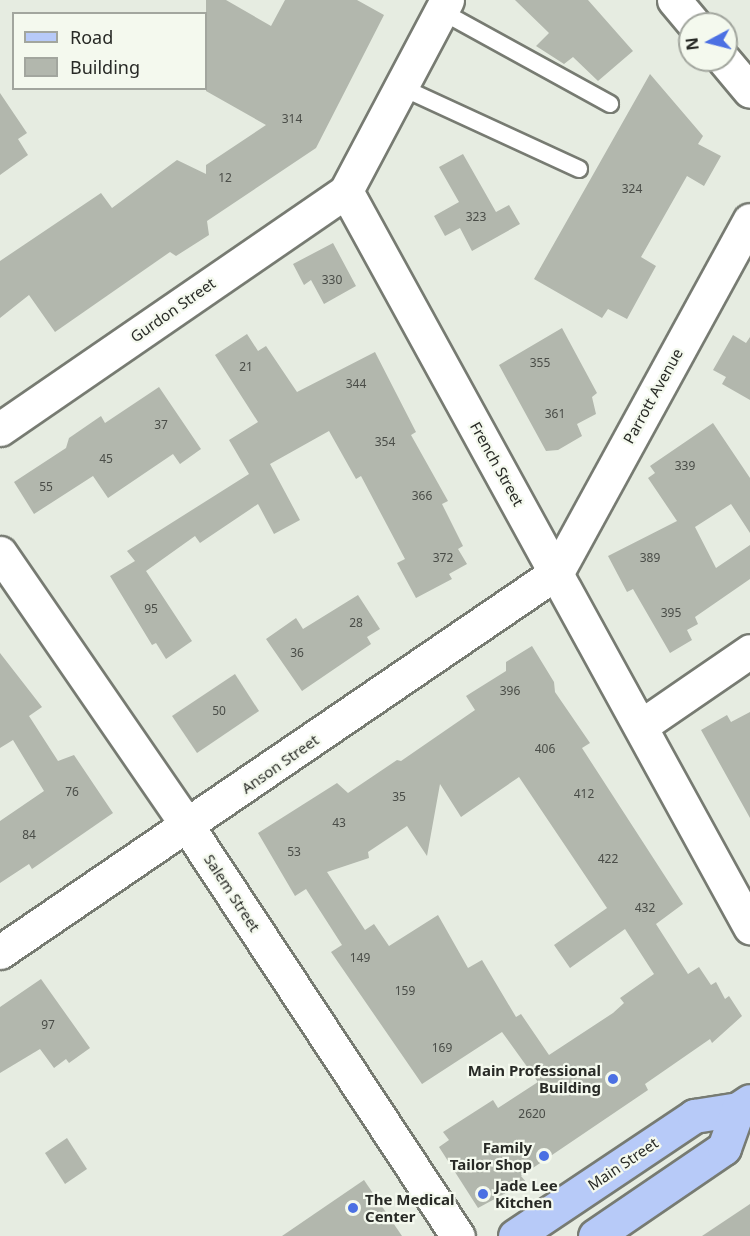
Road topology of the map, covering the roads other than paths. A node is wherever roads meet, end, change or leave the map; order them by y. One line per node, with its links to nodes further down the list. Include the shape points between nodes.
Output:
1 (674, 0): 3 (street)
2 (444, 5): 5 (street); 7 (lane)
3 (684, 12)
4 (734, 72): 6 (street)
5 (401, 87): 8 (lane); 9 (street)
6 (750, 91)
7 (610, 104)
8 (579, 169)
9 (346, 191): 11 (street, Gurdon Street); 13 (street, French Street)
10 (750, 220): 13 (street, Parrott Avenue)
11 (0, 429)
12 (0, 553): 16 (street, Salem Street)
13 (557, 572): 15 (street, French Street); 16 (street, Anson Street)
14 (750, 651): 15 (street)
15 (641, 726): 17 (street, French Street)
16 (189, 827): 18 (street, Anson Street); 20 (street, Salem Street)
17 (750, 927)
18 (0, 951)
19 (746, 1111): 21 (main road, Main Street, via 694,1116); 22 (main road, Main Street, via 724,1148)
20 (458, 1236)
21 (515, 1236)
22 (594, 1236)

